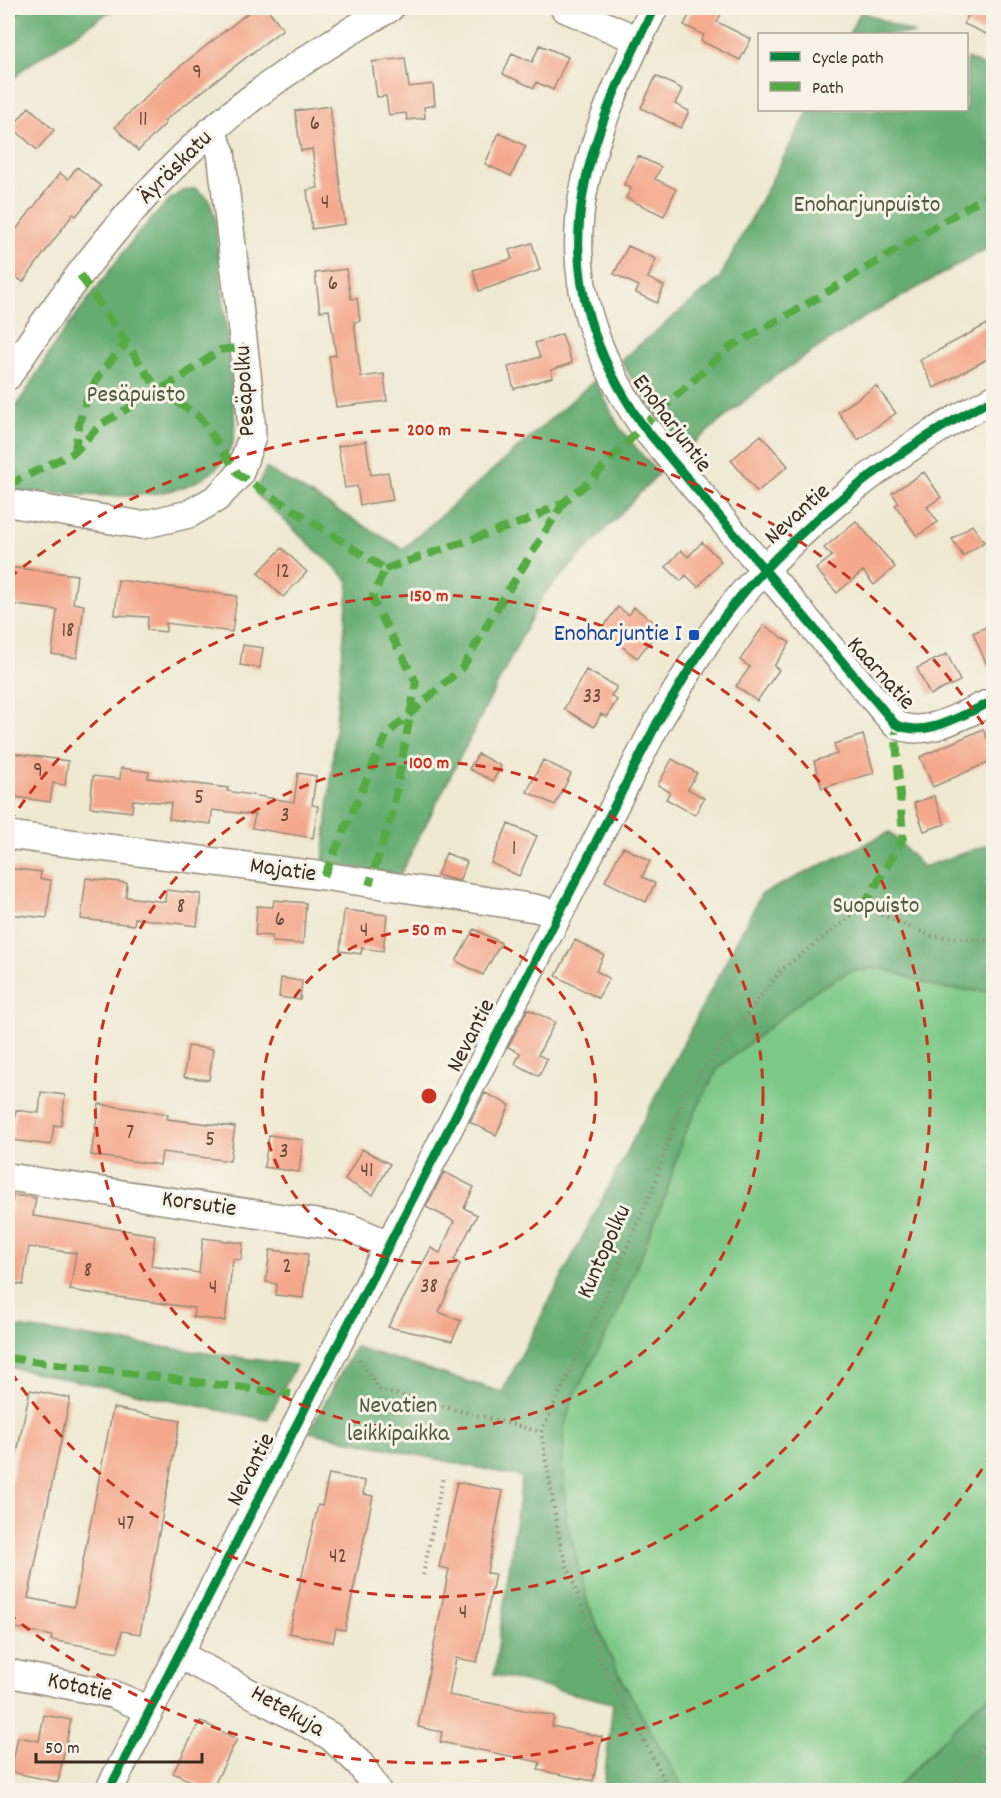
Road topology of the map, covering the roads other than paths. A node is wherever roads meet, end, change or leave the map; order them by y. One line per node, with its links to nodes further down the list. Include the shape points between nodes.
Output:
1 (390, 8): 5 (street, Äyräskatu, via 289,71)
2 (564, 8): 4 (street)
3 (654, 8): 4 (street, Enoharjuntie)
4 (638, 40): 9 (street, Enoharjuntie, via 589,160 579,205 578,263 584,297 619,390 643,426)
5 (211, 131): 6 (street, Äyräskatu, via 117,228 48,315); 8 (street, Pesäpolku, via 221,152 250,399 252,437 239,475 218,498 189,514 142,525)
6 (8, 376)
7 (993, 399): 9 (street, Nevantie, via 896,459 813,524)
8 (8, 503)
9 (765, 571): 10 (street, Kaarnatie, via 895,724 923,731); 12 (street, Nevantie, via 731,609 657,723)
10 (993, 701)
11 (8, 835): 12 (street, Majatie, via 324,876 535,908)
12 (557, 915): 14 (street, Nevantie)
13 (8, 1177): 14 (street, Korsutie, via 350,1228)
14 (388, 1244): 15 (street, Nevantie)
15 (180, 1654): 17 (street, Nevantie); 19 (street, Hetekuja, via 330,1736 360,1764)
16 (8, 1673): 17 (street, Kotatie, via 112,1694)
17 (150, 1710): 18 (street, Nevantie)
18 (109, 1791)
19 (377, 1791)

